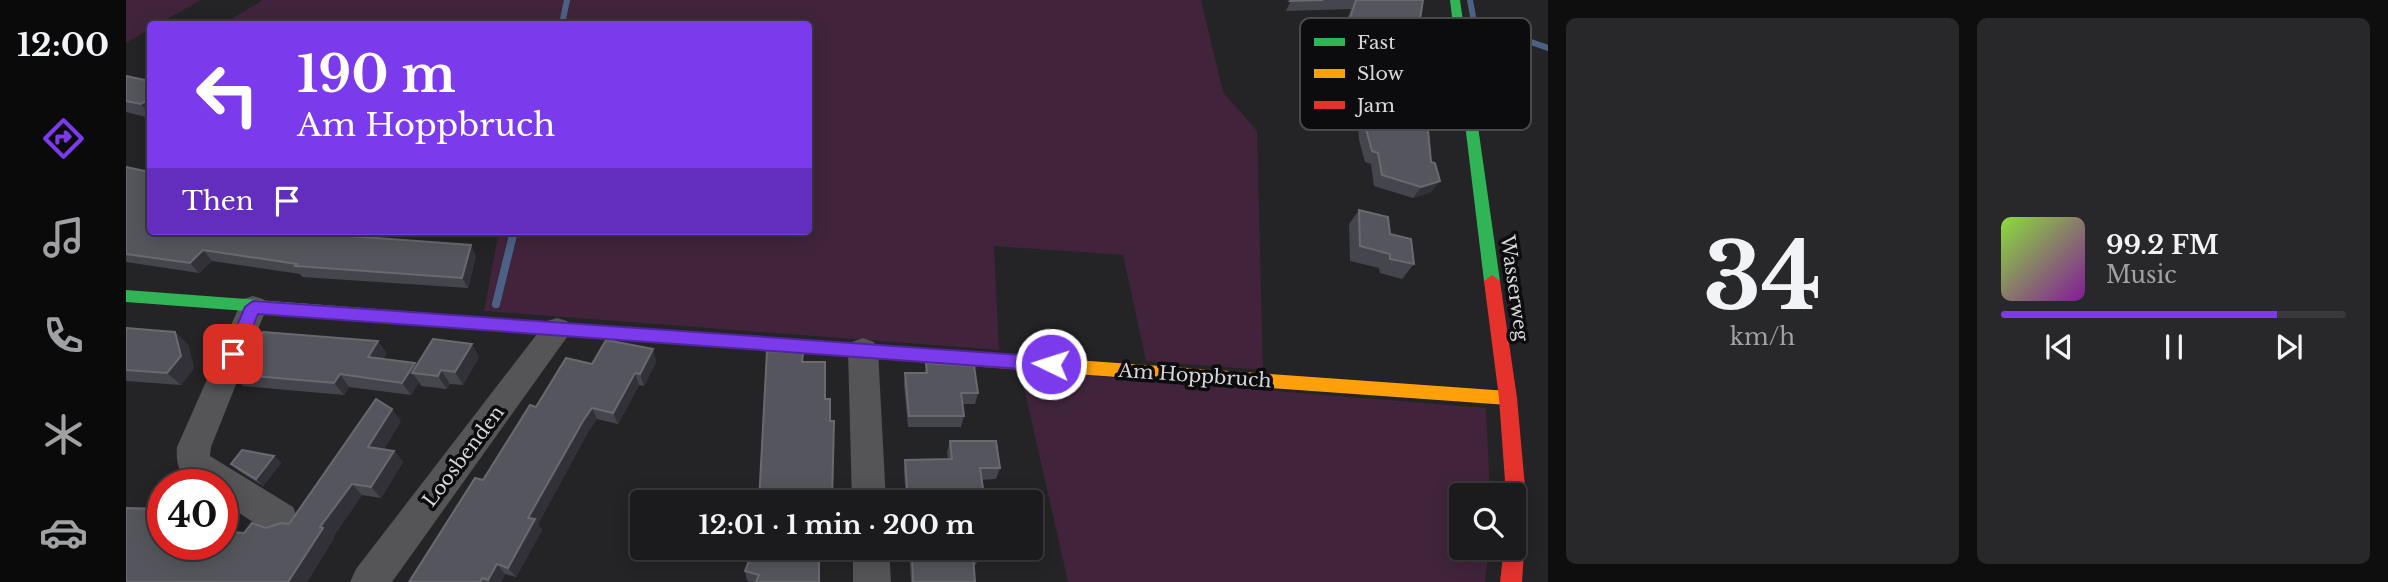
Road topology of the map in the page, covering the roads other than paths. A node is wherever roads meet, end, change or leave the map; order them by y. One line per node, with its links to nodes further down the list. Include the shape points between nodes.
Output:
1 (1455, 0): 2 (street, Wasserweg)
2 (1457, 18)
3 (1472, 130): 8 (street, Wasserweg)
4 (126, 296): 5 (street, Am Hoppbruch)
5 (253, 307): 6 (street, Am Hoppbruch); 10 (street, via 194,447 193,460 201,470)
6 (557, 329): 7 (street, Am Hoppbruch); 12 (street, Loosbenden)
7 (863, 350): 8 (street, Am Hoppbruch); 9 (street)
8 (1508, 398): 14 (street, Wasserweg, via 1517,509)
9 (869, 490)
10 (281, 519)
11 (871, 560): 13 (street)
12 (369, 582)
13 (872, 582)
14 (1511, 582)

